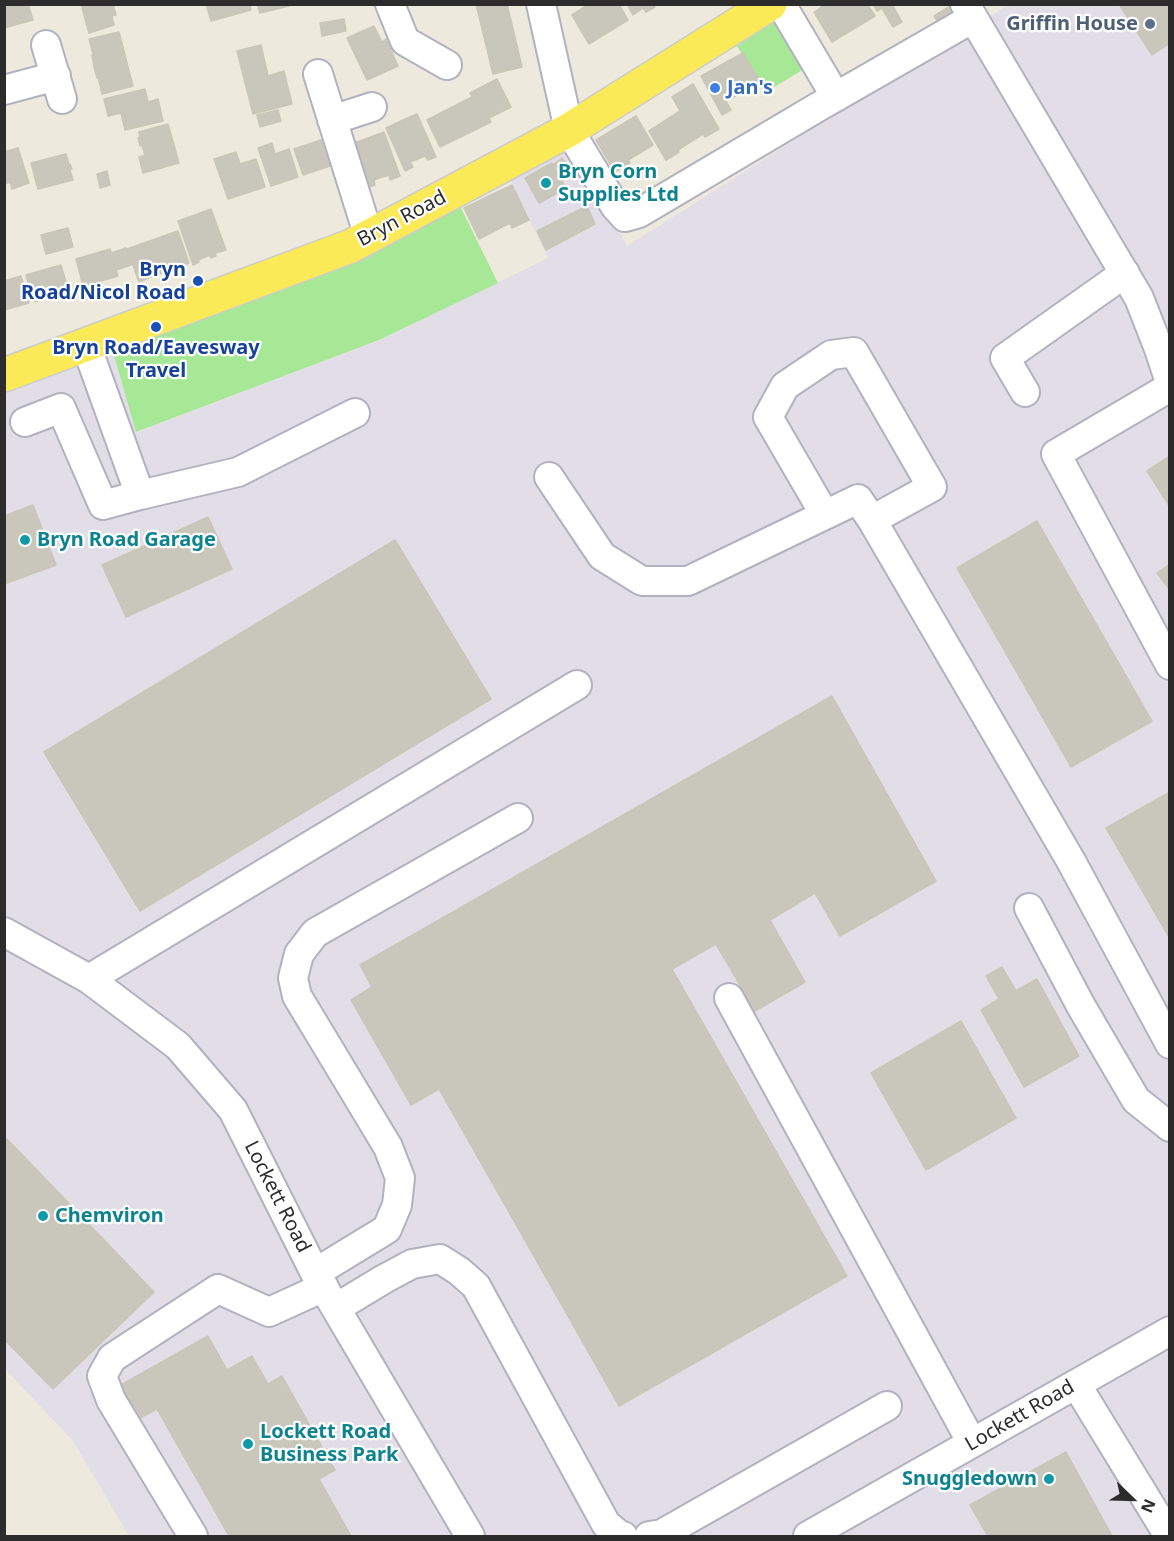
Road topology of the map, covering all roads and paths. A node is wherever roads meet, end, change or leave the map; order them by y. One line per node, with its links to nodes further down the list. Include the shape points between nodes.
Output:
1 (390, 4): 7 (street, via 405,41)
2 (541, 4): 13 (street)
3 (770, 4): 13 (main road, Bryn Road)
4 (781, 4): 10 (street)
5 (969, 11): 10 (street); 15 (street)
6 (46, 45): 9 (street, via 59,87)
7 (447, 65)
8 (318, 74): 12 (street)
9 (4, 90)
10 (836, 97): 13 (street, via 639,213 625,217)
11 (372, 107): 12 (street)
12 (332, 120): 14 (street)
13 (569, 130): 14 (main road, Bryn Road)
14 (369, 237): 16 (main road, Bryn Road)
15 (1125, 273): 17 (street); 20 (street, via 1005,358)
16 (86, 345): 18 (main road, Bryn Road); 24 (street)
17 (1164, 346): 19 (street)
18 (4, 375)
19 (1170, 384): 27 (street, via 1056,454)
20 (1025, 392)
21 (355, 413): 24 (street, via 238,472)
22 (25, 422): 24 (street, via 61,408 103,505)
23 (549, 477): 25 (street, via 602,556 642,581 688,580)
24 (140, 495)
25 (825, 515): 26 (street, via 858,499); 26 (street, via 768,417 785,386 831,355 854,352 932,487)
26 (872, 520): 34 (street, via 1071,861)
27 (1167, 655)
28 (577, 686): 32 (street)
29 (518, 818): 36 (street, via 315,933 299,954 293,978 297,996 388,1147 400,1178 397,1205 387,1229)
30 (1029, 908): 35 (street, via 1136,1100)
31 (4, 932): 32 (street, Lockett Road)
32 (89, 979): 36 (street, Lockett Road, via 178,1046 233,1110)
33 (729, 998): 40 (street)
34 (1170, 1044)
35 (1170, 1126)
36 (325, 1289): 41 (street, via 269,1312 218,1289 112,1358 102,1376 111,1400); 42 (street, Lockett Road); 43 (street, via 384,1280 412,1264 440,1259 459,1271 476,1286 606,1524)
37 (1170, 1331): 38 (street, Lockett Road)
38 (1076, 1384): 40 (street, Lockett Road); 46 (street)
39 (886, 1406): 44 (street, via 662,1534)
40 (972, 1443): 45 (street, Lockett Road)
41 (193, 1536)
42 (470, 1536)
43 (622, 1536)
44 (649, 1536)
45 (808, 1536)
46 (1169, 1536)

